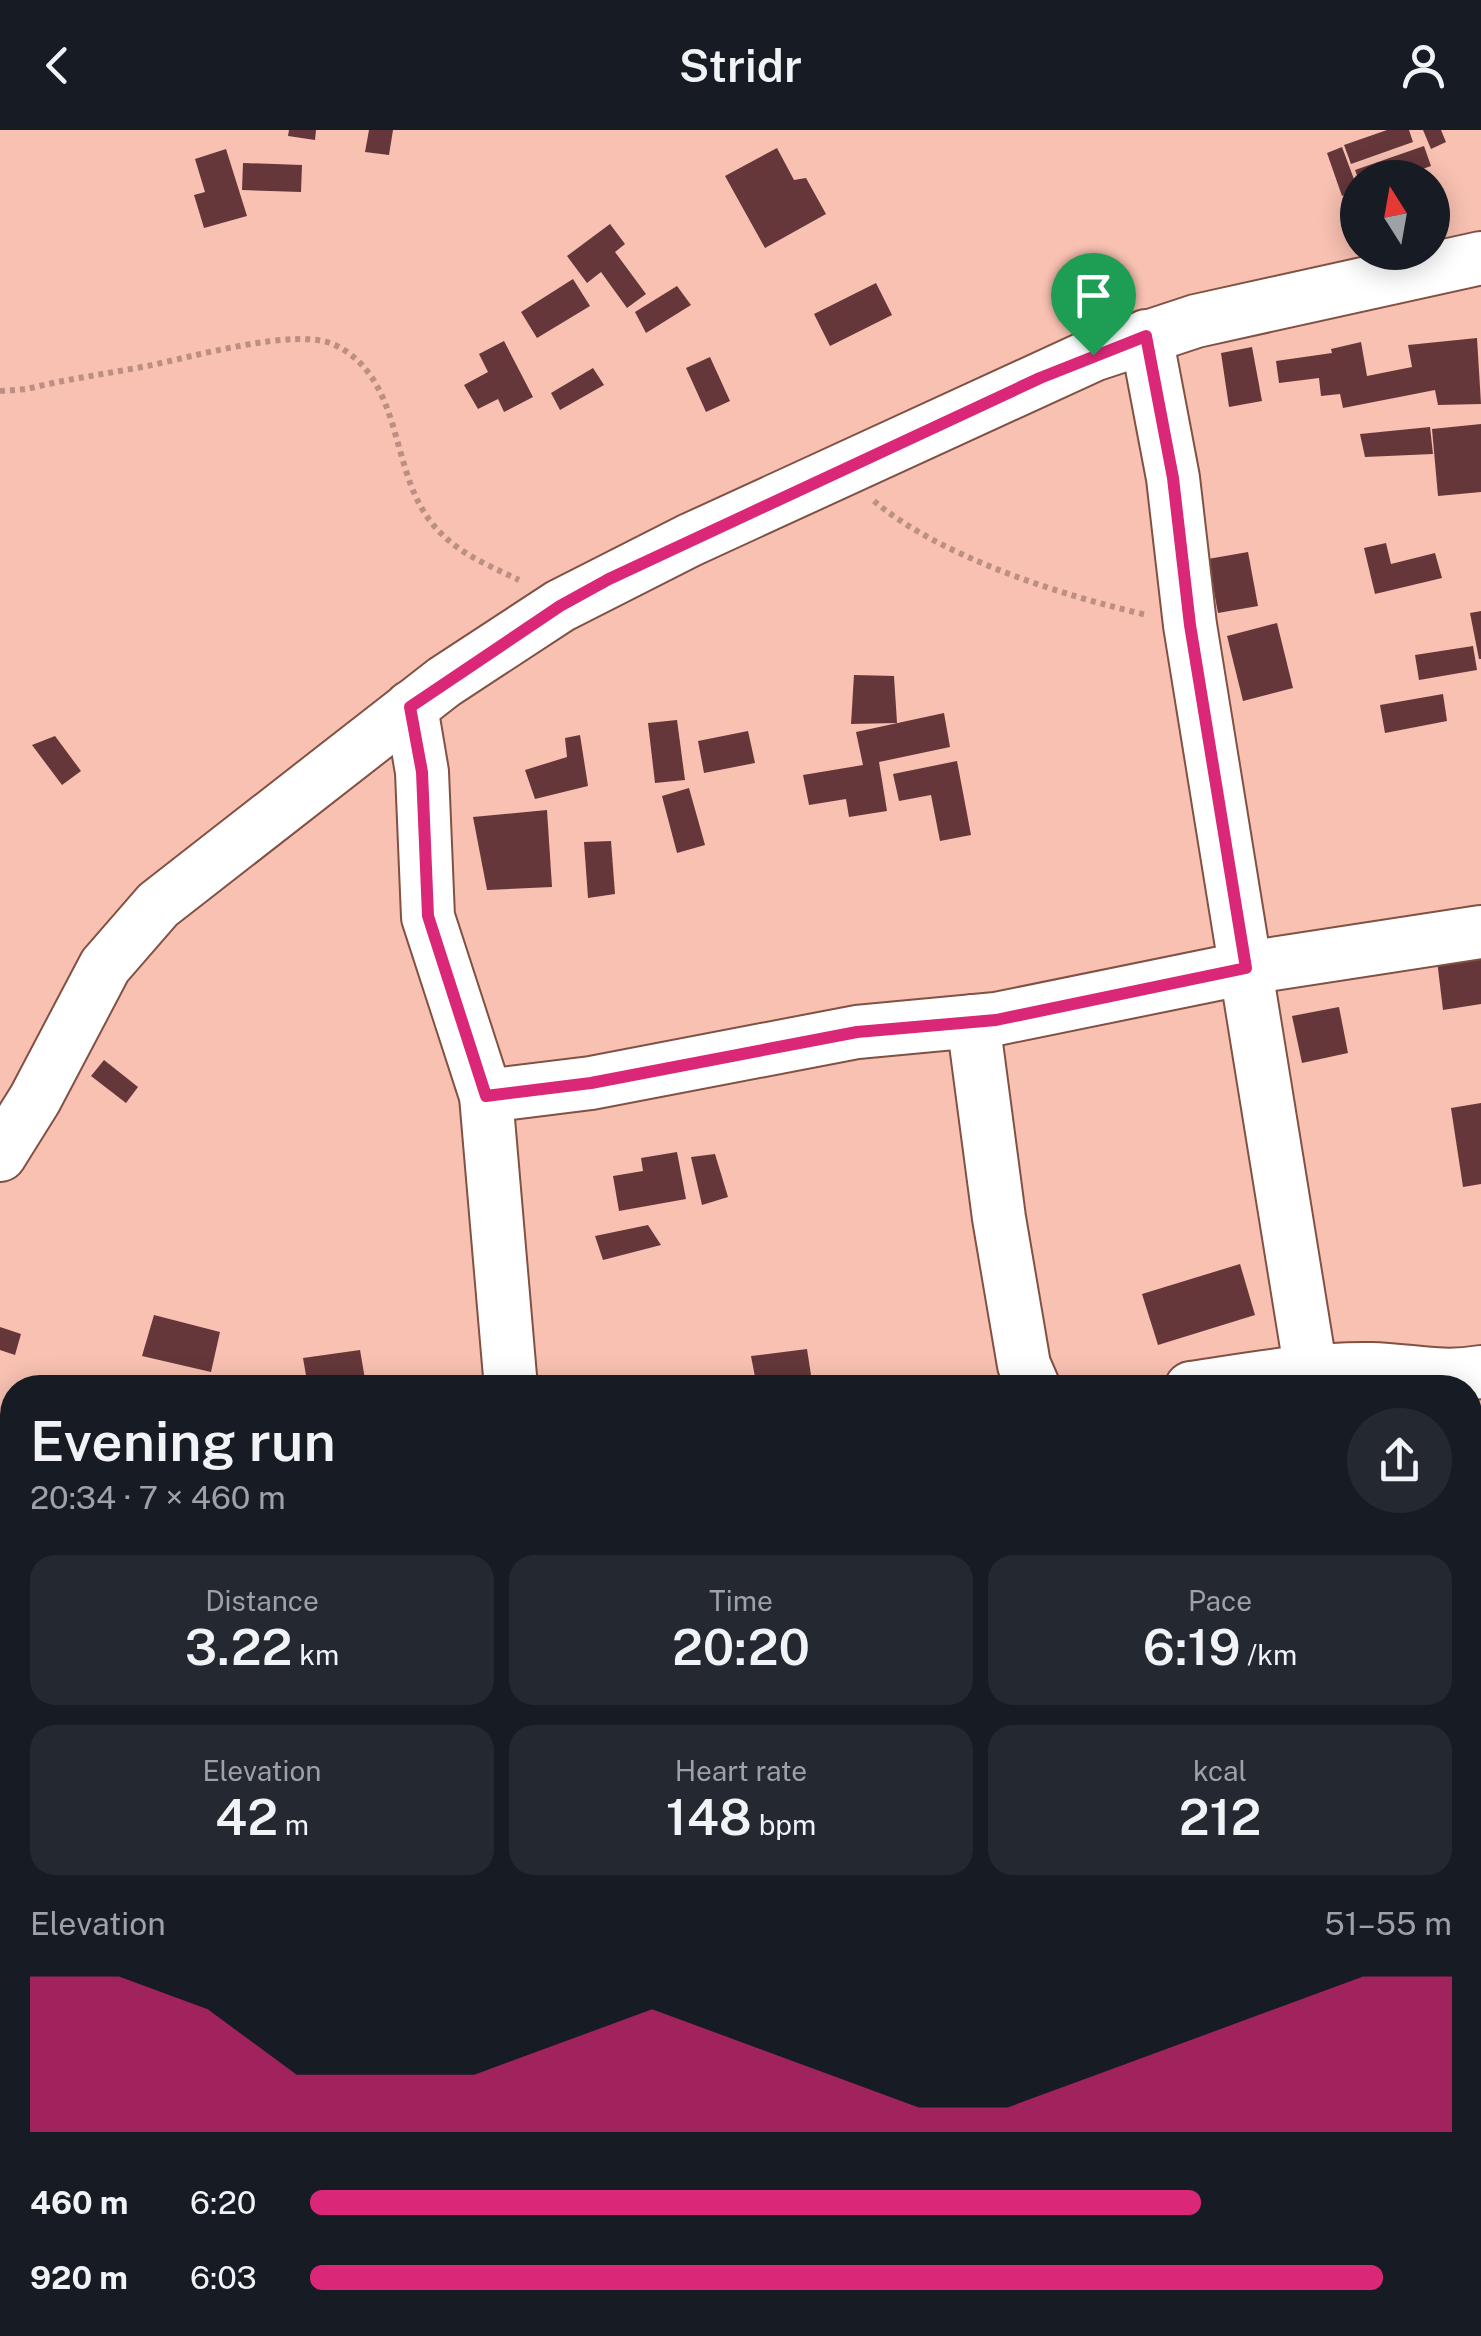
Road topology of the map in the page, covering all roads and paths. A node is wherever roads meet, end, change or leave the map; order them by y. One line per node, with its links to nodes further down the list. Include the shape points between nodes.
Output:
1 (1481, 258): 2 (street)
2 (1146, 336): 4 (street); 6 (street, via 1173,478)
3 (0, 391): 5 (path, via 218,350 298,339 332,343 375,384 414,495 431,522 464,554)
4 (839, 471): 5 (street); 6 (path, via 888,513 981,561 1068,596)
5 (560, 606): 7 (street)
6 (1190, 625): 9 (street)
7 (410, 707): 11 (street, via 422,772 428,916); 12 (street, via 158,905 133,932 104,966)
8 (1481, 932): 9 (street)
9 (1246, 968): 10 (street); 13 (street)
10 (973, 1021): 11 (street, via 857,1032 591,1083); 15 (street)
11 (486, 1096): 14 (street)
12 (0, 1155)
13 (1311, 1372): 16 (street); 17 (street)
14 (510, 1375)
15 (1028, 1375)
16 (1288, 1375)
17 (1423, 1375)

